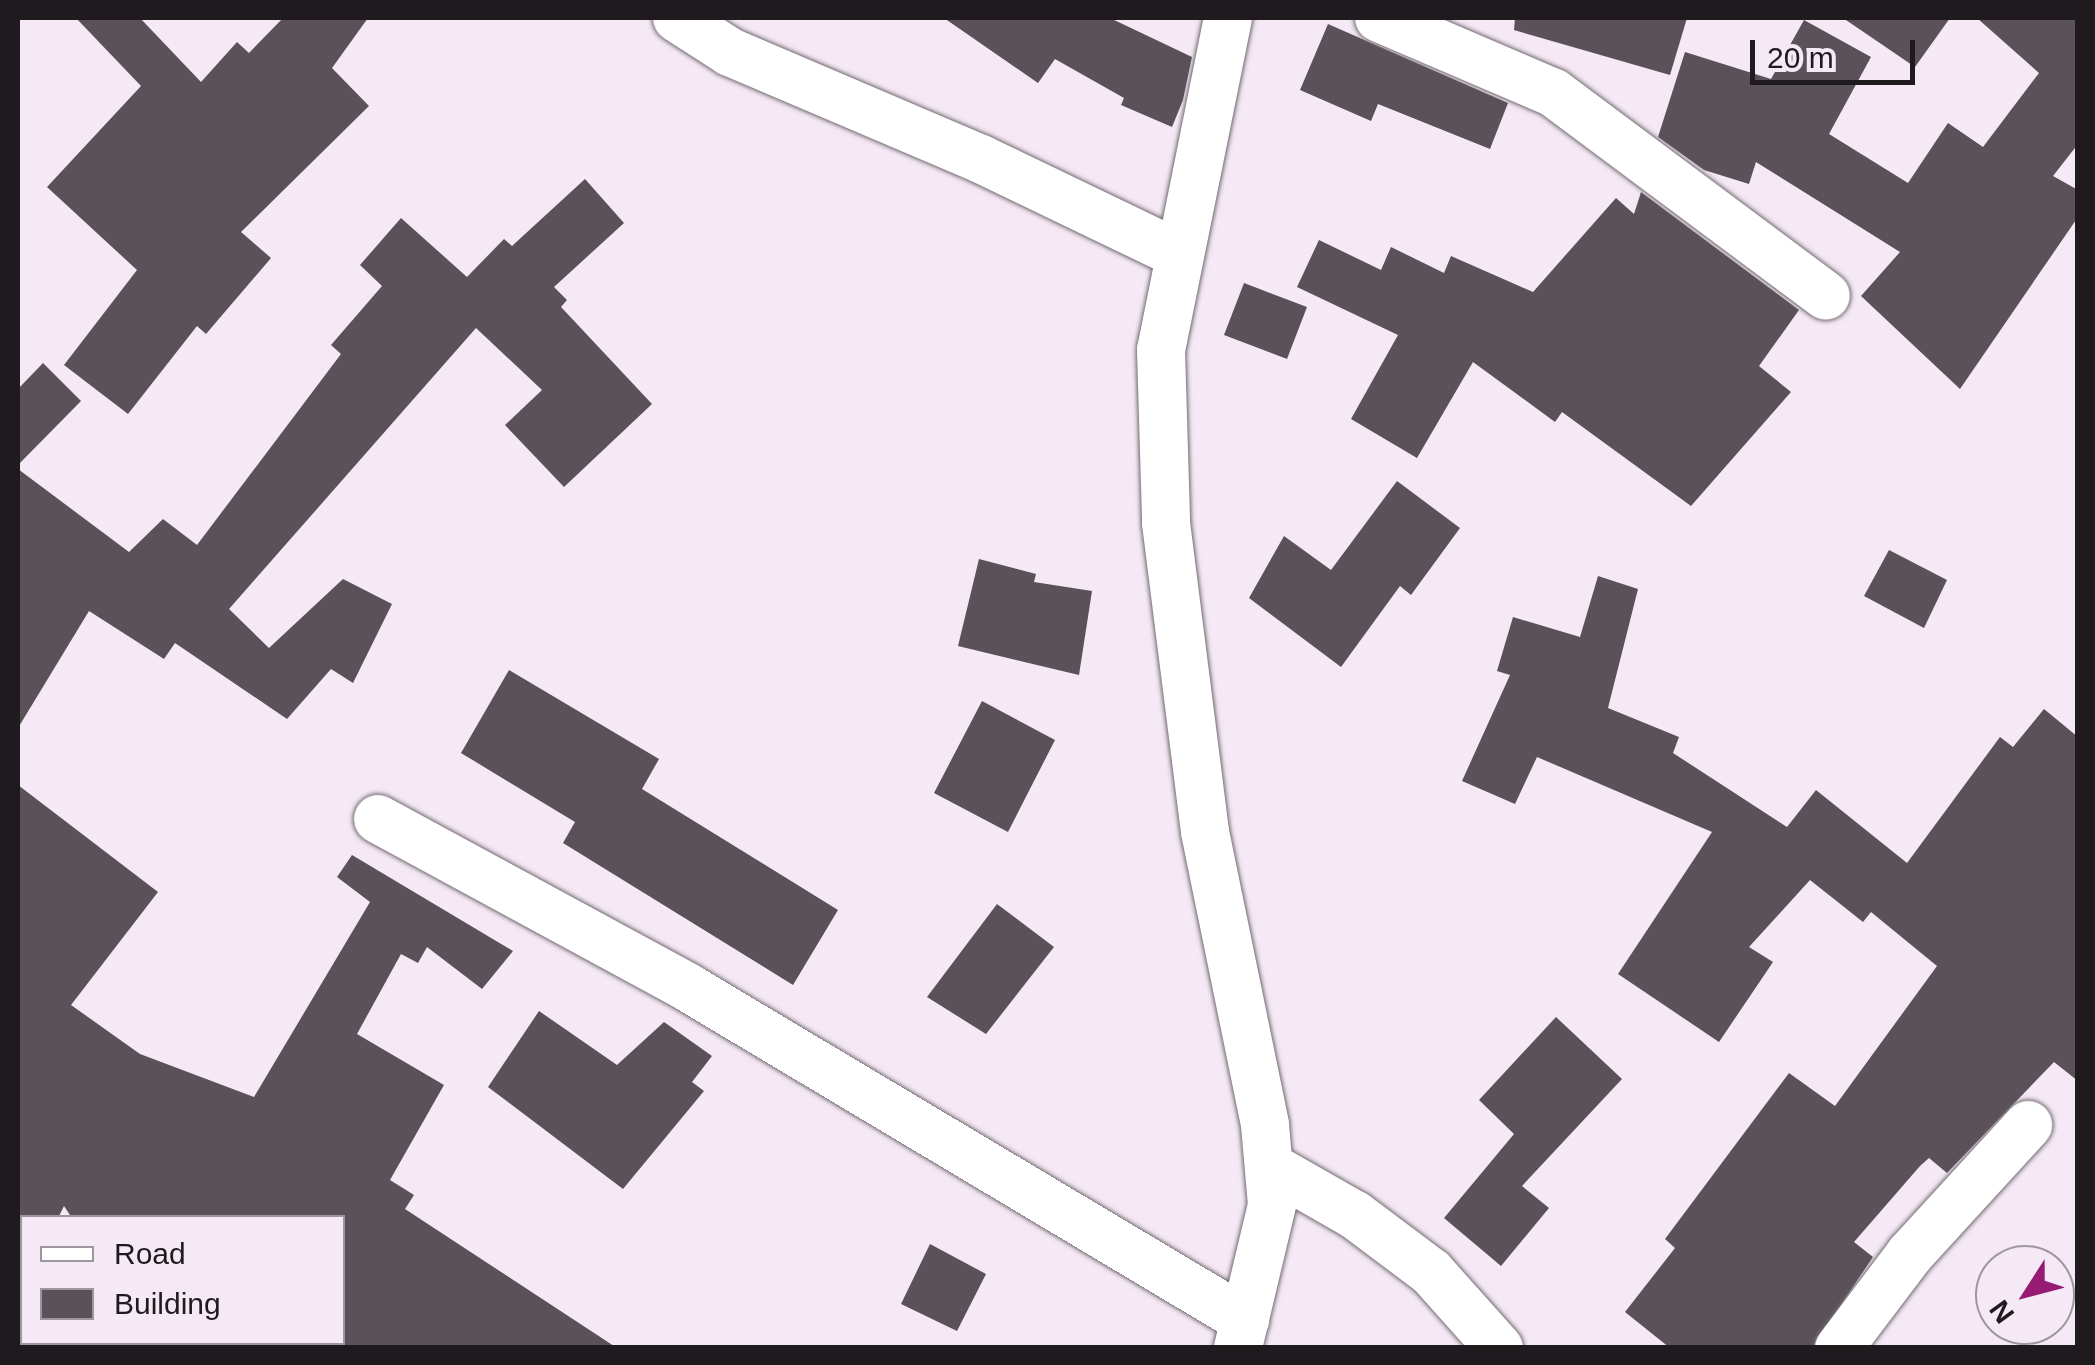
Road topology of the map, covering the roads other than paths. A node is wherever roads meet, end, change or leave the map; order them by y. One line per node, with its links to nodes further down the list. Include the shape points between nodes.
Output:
1 (677, 18): 4 (street, via 730,52 981,159)
2 (1228, 18): 4 (street)
3 (1379, 18): 5 (street, via 1554,93)
4 (1178, 254): 8 (street, via 1161,350 1166,523 1206,832)
5 (1826, 296)
6 (378, 819): 9 (street, via 687,987)
7 (2028, 1125): 11 (street, via 1910,1254)
8 (1268, 1166): 9 (street, via 1272,1205); 10 (street, via 1355,1215 1431,1272)
9 (1242, 1334)
10 (1500, 1348)
11 (1838, 1348)

